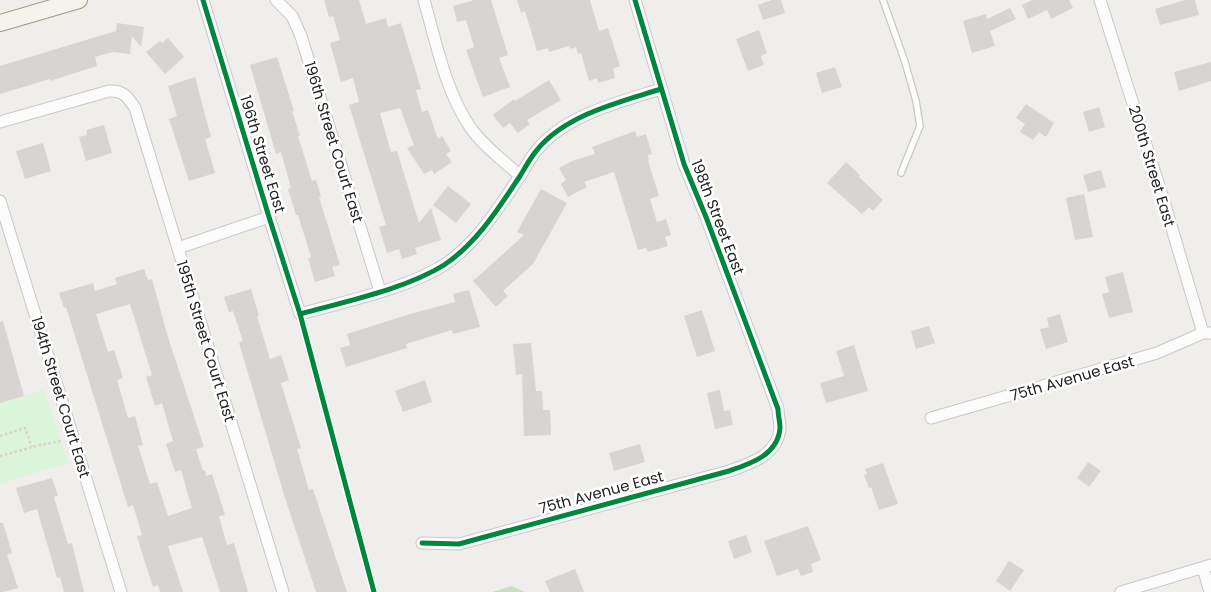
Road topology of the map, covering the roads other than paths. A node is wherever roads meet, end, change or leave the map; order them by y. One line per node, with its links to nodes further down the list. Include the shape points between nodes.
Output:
1 (79, 0): 8 (street)
2 (203, 0): 14 (street, 196th Street East)
3 (276, 0): 16 (street, 196th Street Court East, via 292,16 301,36)
4 (424, 0): 12 (street, via 456,101 476,134)
5 (635, 0): 9 (street, 198th Street East)
6 (883, 0): 11 (lane, via 905,62 920,126)
7 (1100, 0): 17 (street, 200th Street East)
8 (0, 23)
9 (661, 89): 12 (street, via 602,108 557,132 537,150); 19 (street, 198th Street East, via 684,164 778,408 780,429)
10 (0, 122): 15 (street, 195th Street Court East, via 109,91 123,93 135,108)
11 (900, 173)
12 (520, 176): 16 (street, via 472,242 443,265 414,280)
13 (0, 201): 22 (street, 194th Street Court East)
14 (269, 217): 15 (street); 16 (street, 196th Street East, via 300,314)
15 (178, 248): 23 (street, 195th Street Court East)
16 (380, 291)
17 (1207, 333): 18 (street, 75th Avenue East, via 1157,353)
18 (931, 418)
19 (776, 440): 20 (street, 75th Avenue East, via 755,462 729,471 458,544)
20 (422, 543)
21 (1207, 567): 24 (street); 25 (street)
22 (121, 592)
23 (283, 592)
24 (1121, 592)
25 (1210, 592)

